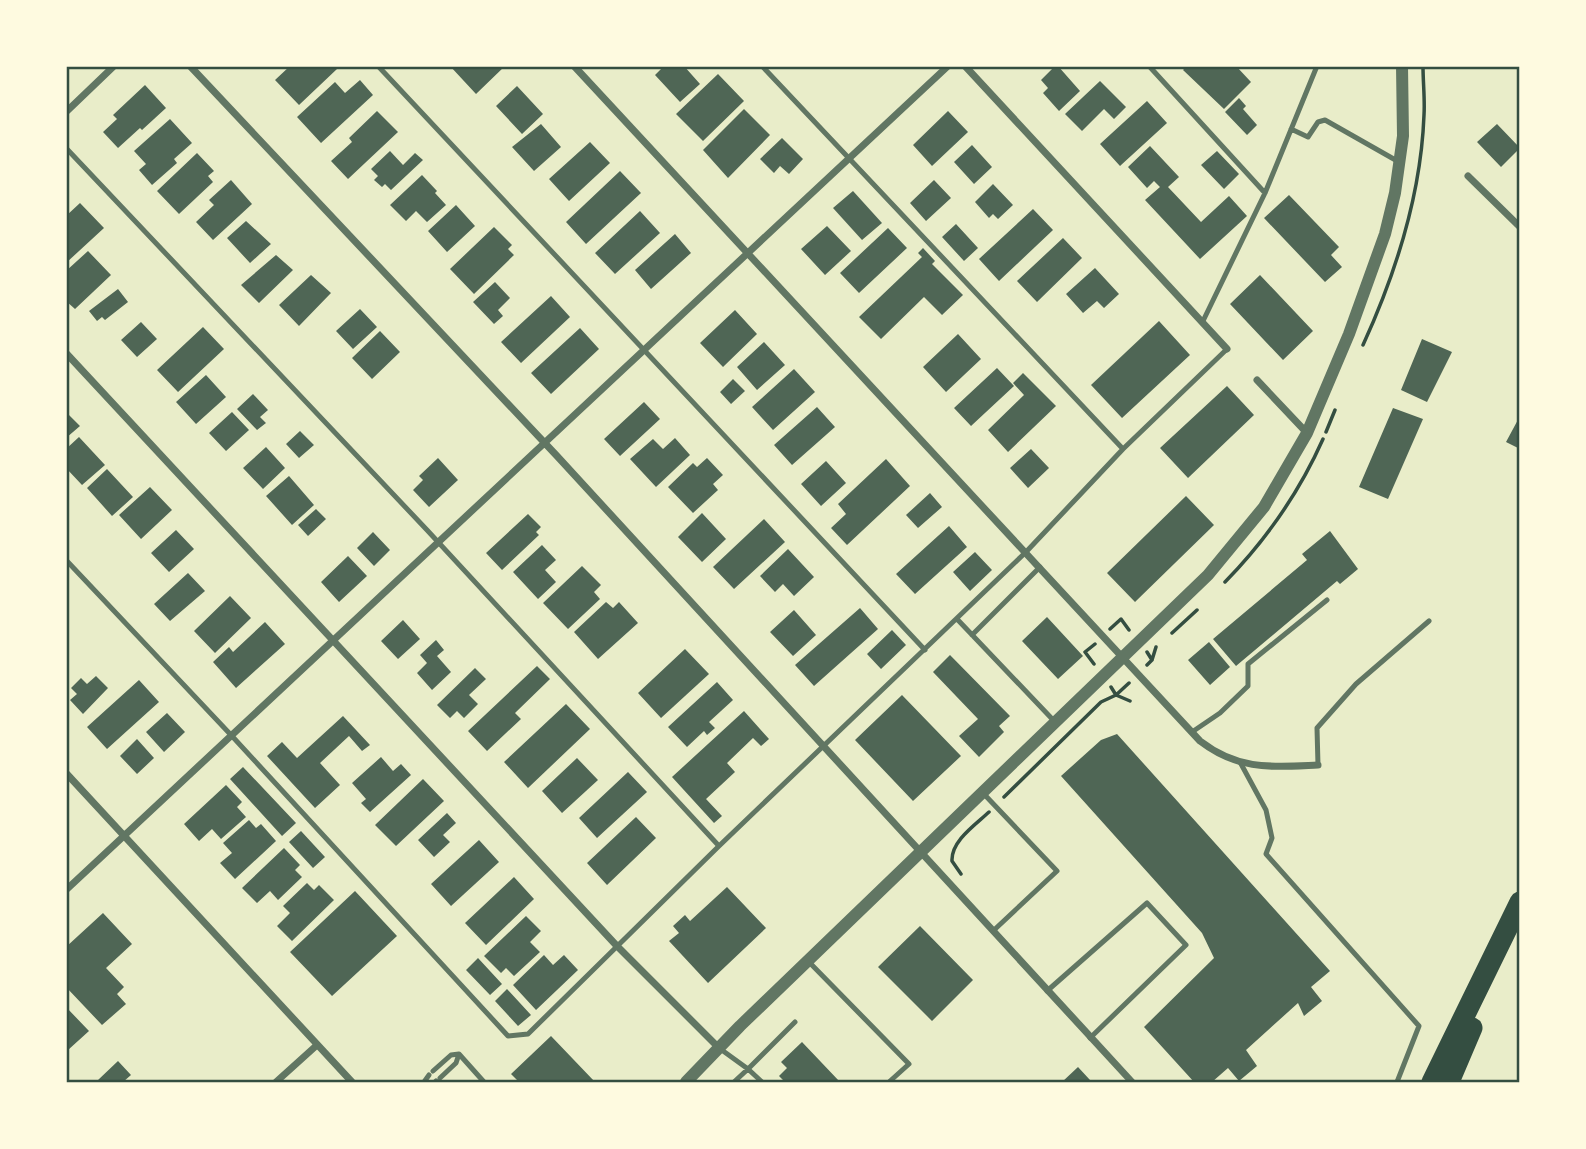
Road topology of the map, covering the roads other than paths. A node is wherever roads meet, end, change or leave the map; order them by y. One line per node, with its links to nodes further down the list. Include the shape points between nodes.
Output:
1 (114, 66): 11 (street)
2 (190, 66): 26 (street)
3 (378, 66): 22 (lane)
4 (574, 66): 19 (street)
5 (762, 66): 14 (lane)
6 (948, 66): 14 (street)
7 (965, 66): 20 (street)
8 (1149, 66): 17 (lane)
9 (1317, 66): 12 (lane)
10 (1401, 67): 15 (street)
11 (66, 112)
12 (1291, 129): 15 (lane, via 1308,137 1318,121 1325,120); 17 (lane)
13 (66, 148): 28 (lane)
14 (848, 160): 19 (street); 27 (lane)
15 (1399, 162): 25 (street, via 1385,234)
16 (1468, 176): 18 (street)
17 (1265, 193): 20 (lane)
18 (1520, 227)
19 (748, 253): 22 (street); 29 (street)
20 (1203, 321): 21 (street)
21 (1227, 349): 27 (lane)
22 (644, 350): 26 (street); 37 (lane)
23 (66, 353): 36 (street)
24 (1257, 380): 25 (street)
25 (1307, 433): 38 (street, via 1265,507 1208,575)
26 (544, 443): 28 (street); 42 (street)
27 (1123, 449): 29 (lane)
28 (438, 542): 36 (street); 48 (lane)
29 (1026, 552): 31 (street); 33 (lane)
30 (66, 560): 41 (lane)
31 (1040, 567): 35 (lane); 38 (street)
32 (1327, 600): 40 (lane, via 1248,664 1248,686)
33 (957, 619): 35 (lane); 37 (lane)
34 (1429, 621): 44 (lane, via 1356,684 1317,728)
35 (972, 635): 39 (lane)
36 (333, 640): 41 (street); 54 (street)
37 (925, 650): 42 (lane)
38 (1124, 657): 39 (street); 40 (street)
39 (1056, 723): 46 (street)
40 (1192, 732): 43 (street, via 1217,754)
41 (231, 735): 47 (street); 54 (lane, via 508,1036 528,1034)
42 (821, 747): 48 (lane); 49 (street)
43 (1240, 762): 44 (street); 73 (lane, via 1266,810 1272,838 1266,855 1419,1026)
44 (1318, 765)
45 (66, 773): 47 (street)
46 (982, 792): 49 (street); 53 (lane, via 1057,871)
47 (125, 837): 50 (street); 59 (street)
48 (719, 846): 54 (lane)
49 (919, 852): 53 (street); 55 (street)
50 (66, 890)
51 (1520, 902): 74 (highway)
52 (1520, 917): 75 (highway)
53 (993, 932): 56 (street)
54 (616, 946): 60 (street)
55 (808, 960): 60 (street); 71 (lane, via 909,1064)
56 (1047, 991): 58 (street); 58 (lane, via 1147,903 1186,945)
57 (795, 1022): 62 (lane)
58 (1090, 1038): 72 (street)
59 (317, 1045): 64 (street); 65 (street)
60 (719, 1048): 62 (lane); 68 (street)
61 (459, 1054): 63 (lane); 66 (lane, via 451,1055); 67 (lane)
62 (748, 1069): 69 (lane); 70 (lane)
63 (437, 1081)
64 (276, 1083)
65 (352, 1083)
66 (424, 1083)
67 (484, 1083)
68 (685, 1083)
69 (734, 1083)
70 (762, 1083)
71 (889, 1083)
72 (1132, 1083)
73 (1397, 1083)
74 (1432, 1083)
75 (1449, 1083)

